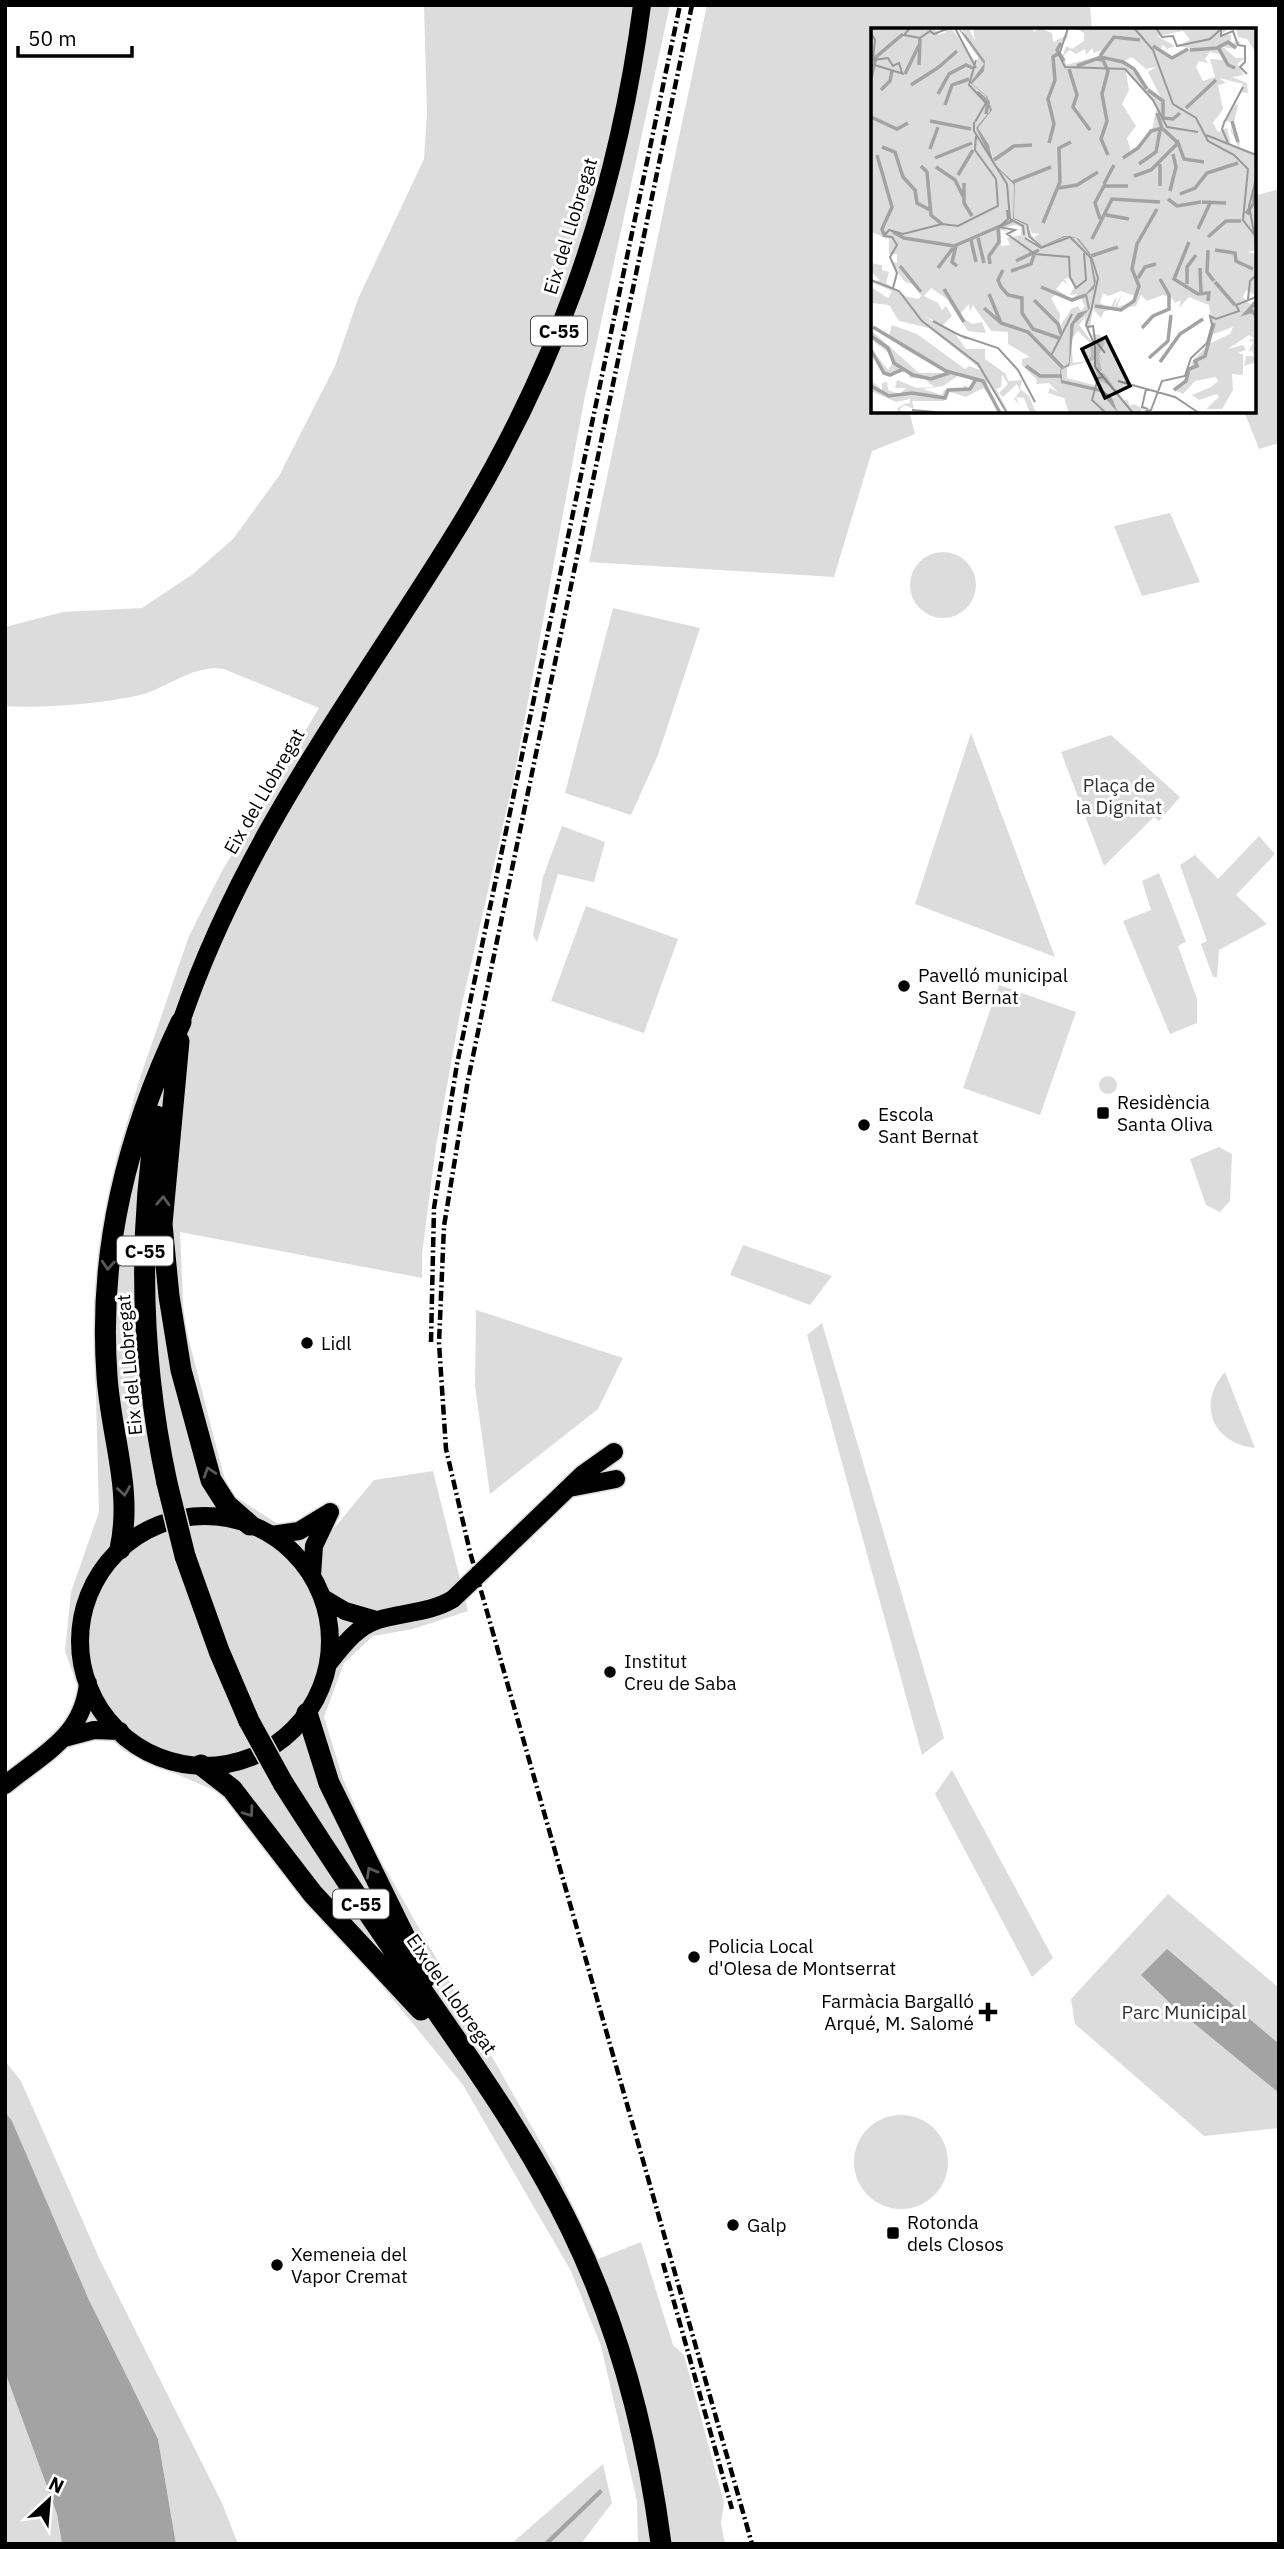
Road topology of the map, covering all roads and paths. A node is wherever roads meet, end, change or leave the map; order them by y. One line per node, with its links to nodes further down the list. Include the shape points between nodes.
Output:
1 (642, 5): 2 (main road, Eix del Llobregat / C-55, via 627,107 602,211 533,393 449,544 283,800 228,906)
2 (181, 1023): 6 (highway, one-way to 2, via 227,1505 211,1480 181,1370 169,1296 163,1211); 8 (highway, one-way to 8, via 138,1122 109,1253 107,1378 127,1515); 19 (highway, Eix del Llobregat / C-55, bridge, via 157,1116 146,1206 144,1287 150,1377 167,1483 185,1556 214,1640 249,1721 283,1783)
3 (614, 1452): 5 (main road)
4 (616, 1479): 5 (main road)
5 (566, 1489): 11 (main road, via 453,1599 430,1609)
6 (250, 1525): 7 (main road); 8 (main road, via 223,1517 195,1516 142,1533)
7 (271, 1535): 9 (main road, via 294,1553); 9 (main road, via 299,1531 330,1512 314,1546)
8 (120, 1549): 13 (main road, via 100,1573 83,1612 80,1645)
9 (312, 1576): 10 (main road)
10 (323, 1598): 11 (main road, via 345,1611); 12 (main road)
11 (376, 1620): 12 (main road, via 347,1640)
12 (328, 1664): 14 (main road, via 321,1690)
13 (88, 1683): 15 (main road); 16 (main road, via 80,1719)
14 (307, 1713): 17 (main road, via 268,1749 236,1762); 19 (highway, one-way to 14, via 329,1783)
15 (120, 1731): 16 (main road, via 93,1730); 17 (main road, via 166,1759)
16 (61, 1739): 18 (main road)
17 (201, 1765): 20 (highway, one-way to 20, via 232,1789 313,1894 430,2020)
18 (5, 1785)
19 (444, 2021): 20 (highway, Eix del Llobregat / C-55)
20 (460, 2044): 21 (highway, Eix del Llobregat / C-55, via 516,2129 595,2283 639,2418)
21 (662, 2544)

